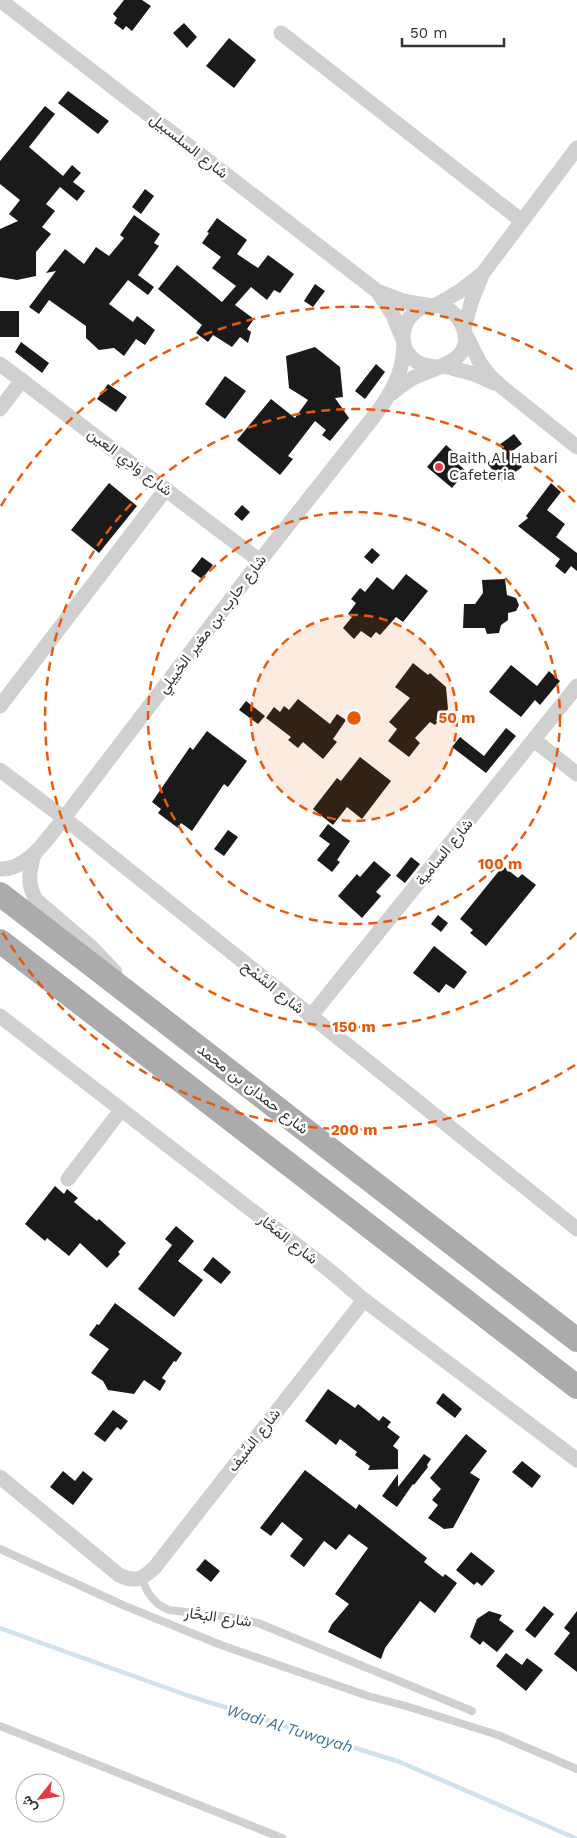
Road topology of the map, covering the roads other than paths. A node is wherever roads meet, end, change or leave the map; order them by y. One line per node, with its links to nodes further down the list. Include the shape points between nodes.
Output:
1 (0, 0): 6 (street, شارع السلسبيل)
2 (281, 33): 4 (street)
3 (577, 148): 4 (street)
4 (522, 221): 5 (street)
5 (483, 273): 7 (street); 8 (street)
6 (377, 291): 7 (street, شارع السلسبيل, via 403,301); 9 (street, شارع السلسبيل, via 393,315)
7 (433, 306): 8 (street, via 453,312); 9 (street, via 421,308 413,314 403,331)
8 (464, 331): 11 (street, via 462,350 452,362); 13 (street, via 480,363)
9 (403, 343): 11 (street, via 417,363); 14 (street, شارع حارب بن مغير الخييلي, via 400,371)
10 (0, 364): 12 (street, شارع وَادِي العين)
11 (442, 367): 13 (street, via 474,374); 14 (street, شارع حارب بن مغير الخييلي, via 413,378)
12 (22, 380): 15 (street); 17 (street, شارع وَادِي العين)
13 (502, 387): 16 (street)
14 (390, 395): 18 (street, شارع حارب بن مغير الخييلي)
15 (0, 409)
16 (577, 447)
17 (166, 489): 18 (street, شارع وَادِي العين); 20 (street)
18 (260, 561): 24 (street, شارع حارب بن مغير الخييلي)
19 (577, 686): 21 (street, شارع السامية)
20 (0, 706)
21 (534, 740): 23 (street); 31 (street, شارع السامية)
22 (0, 770): 24 (street, شارع السَّمْح)
23 (577, 774)
24 (64, 818): 25 (street, شارع حارب بن مغير الخييلي); 31 (street, شارع السَّمْح)
25 (34, 854): 26 (street, شارع حارب بن مغير الخييلي, via 12,868); 29 (street, شارع حارب بن مغير الخييلي, via 29,880 36,900 91,947)
26 (0, 868)
27 (0, 894): 29 (main road, شارع حمدان بن محمد)
28 (0, 942): 37 (main road)
29 (136, 999): 36 (main road, شارع حمدان بن محمد)
30 (0, 1016): 32 (street, شارع المَحَّار)
31 (310, 1017): 34 (street, شارع السَّمْح)
32 (121, 1110): 33 (street); 35 (street, شارع المَحَّار)
33 (68, 1179)
34 (577, 1229)
35 (364, 1300): 38 (street, شارع المَحَّار); 41 (street, شارع السِّيف, via 155,1567)
36 (577, 1340)
37 (577, 1387)
38 (577, 1460)
39 (0, 1477): 41 (street, via 120,1575)
40 (0, 1549): 44 (lane, via 221,1645 368,1696 498,1735)
41 (142, 1579): 42 (lane, شارع البَحَّار, via 151,1597 168,1610 258,1623)
42 (472, 1712)
43 (0, 1726): 45 (lane)
44 (577, 1769)
45 (282, 1838)

